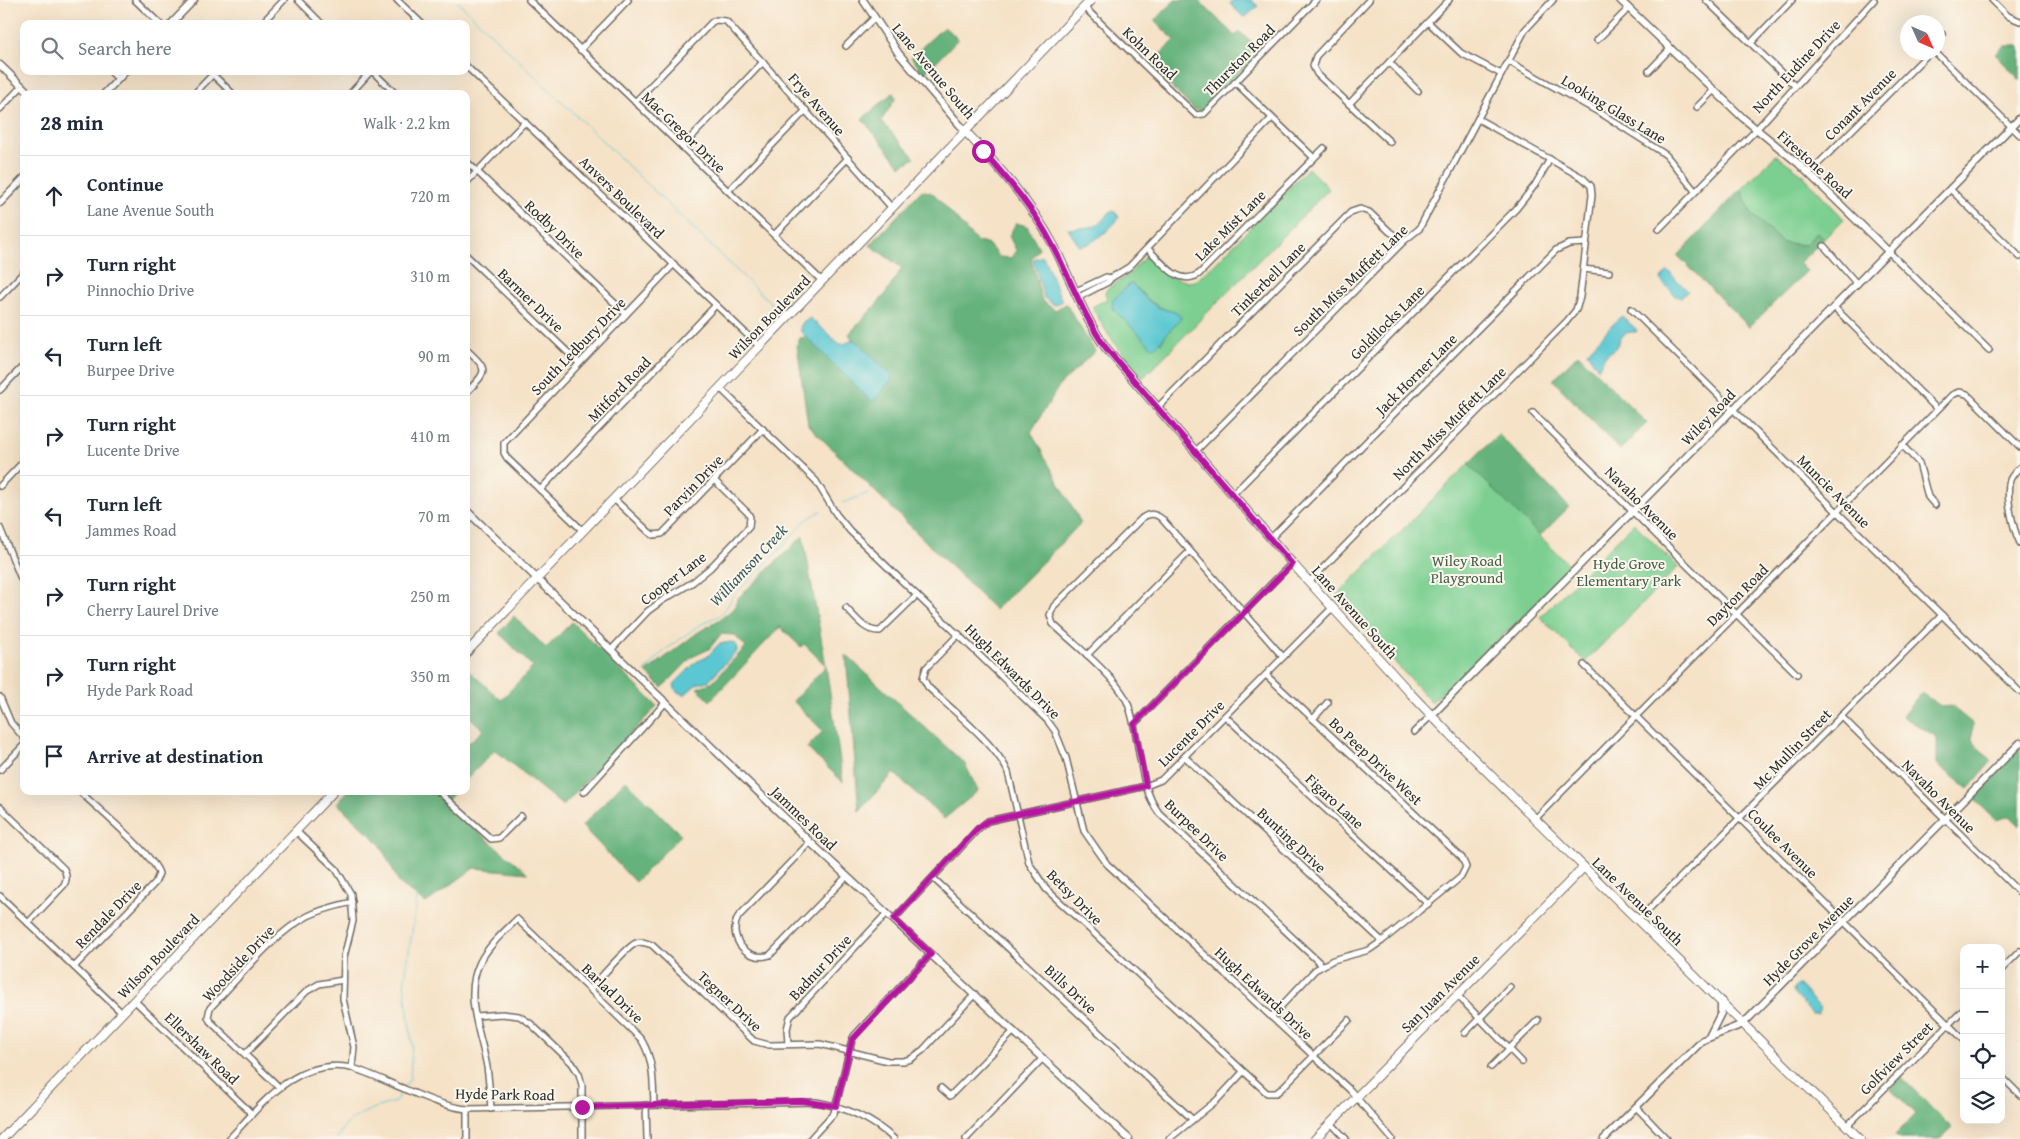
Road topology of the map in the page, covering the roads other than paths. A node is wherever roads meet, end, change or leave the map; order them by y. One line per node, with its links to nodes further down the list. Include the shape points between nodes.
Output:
1 (135, 0): 22 (street)
2 (194, 0): 23 (street)
3 (284, 0): 24 (street)
4 (298, 0): 25 (street)
5 (397, 0): 26 (street)
6 (628, 0): 33 (street)
7 (863, 0): 21 (street, Lane Avenue South)
8 (1090, 0): 19 (main road, Wilson Boulevard)
9 (1316, 0): 50 (street, Thurston Road)
10 (1369, 0): 62 (street, via 1316,56 1313,66 1317,74)
11 (1449, 0): 28 (street)
12 (1553, 0): 36 (street, South Miss Muffett Lane, via 1525,30)
13 (1620, 0): 20 (street, Firestone Road)
14 (1706, 0): 30 (street)
15 (1792, 0): 30 (street)
16 (1874, 0): 52 (street, North Eudine Drive)
17 (1992, 0): 27 (street, via 2008,16)
18 (531, 1): 33 (street, Mac Gregor Drive)
19 (1084, 7): 66 (street, Kohn Road, via 1196,115); 73 (main road, Wilson Boulevard)
20 (1628, 8): 29 (street); 32 (street, Firestone Road)
21 (874, 18): 31 (street); 73 (street, Lane Avenue South, via 899,54)
22 (156, 20)
23 (175, 20)
24 (265, 20)
25 (318, 20)
26 (418, 20)
27 (2020, 21)
28 (1428, 22): 38 (street); 42 (street, via 1461,53)
29 (1597, 40)
30 (1751, 44): 52 (street)
31 (846, 46)
32 (1671, 48): 41 (street); 59 (street, Firestone Road)
33 (580, 50): 61 (street, Mac Gregor Drive)
34 (1922, 60): 83 (street, Conant Avenue)
35 (1943, 60): 71 (street)
36 (1508, 61): 42 (street, South Miss Muffett Lane); 88 (street, Looking Glass Lane, via 1602,114 1666,155)
37 (763, 62): 61 (street, Frye Avenue, via 730,24 721,19 712,22); 65 (street, Frye Avenue); 76 (street)
38 (1389, 62): 60 (street); 62 (street)
39 (0, 65): 51 (street)
40 (470, 70): 70 (street, Anvers Boulevard)
41 (1649, 71)
42 (1501, 74): 69 (street, South Miss Muffett Lane)
43 (114, 75): 49 (street)
44 (122, 75): 49 (street)
45 (210, 75): 55 (street)
46 (216, 75): 56 (street)
47 (367, 75): 57 (street)
48 (375, 75): 58 (street)
49 (118, 79): 54 (street)
50 (1235, 82): 66 (street, Thurston Road); 67 (street)
51 (22, 86): 53 (street); 64 (street)
52 (1794, 86): 72 (street, North Eudine Drive)
53 (26, 90)
54 (108, 90)
55 (197, 90)
56 (229, 90)
57 (354, 90)
58 (392, 90)
59 (1714, 90): 63 (street); 72 (street, Firestone Road)
60 (1418, 91)
61 (635, 102): 76 (street, Mac Gregor Drive)
62 (1349, 104): 75 (street)
63 (1697, 107)
64 (0, 109)
65 (806, 110): 78 (street, Frye Avenue); 87 (street)
66 (1200, 115)
67 (1272, 118): 79 (street); 96 (street)
68 (2020, 118): 71 (street, Wiley Road)
69 (1478, 119): 80 (street); 93 (street, South Miss Muffett Lane, via 1419,229)
70 (525, 122): 82 (street); 100 (street, Anvers Boulevard)
71 (2012, 127): 74 (street); 86 (street, Wiley Road)
72 (1756, 128): 83 (street, Firestone Road); 88 (street, North Eudine Drive)
73 (966, 131): 90 (main road, Wilson Boulevard); 106 (main road, Lane Avenue South, via 1035,214)
74 (2020, 135)
75 (1390, 142)
76 (682, 146): 87 (street, Mac Gregor Drive)
77 (1324, 148): 79 (street, Lake Mist Lane)
78 (848, 158): 90 (street, Frye Avenue); 92 (street)
79 (1314, 158): 96 (street, Lake Mist Lane, via 1192,278 1180,278)
80 (1550, 159): 94 (street, North Miss Muffett Lane, via 1583,178 1590,186 1592,195); 133 (street, Goldilocks Lane, via 1516,209)
81 (470, 165): 82 (street, Rodby Drive)
82 (477, 172): 84 (street); 111 (street, Rodby Drive)
83 (1809, 173): 97 (street, Firestone Road)
84 (470, 179)
85 (20, 182): 89 (street)
86 (1950, 189): 97 (street, Wiley Road); 98 (street)
87 (728, 191): 92 (street, Mac Gregor Drive)
88 (1695, 191): 91 (street, North Eudine Drive)
89 (0, 203)
90 (892, 208): 104 (main road, Wilson Boulevard)
91 (1659, 229)
92 (774, 236): 104 (street, Mac Gregor Drive)
93 (1404, 240): 120 (street, Tinkerbell Lane, via 1369,212 1360,209 1351,212); 127 (street, South Miss Muffett Lane)
94 (1586, 243): 101 (street, North Miss Muffett Lane); 141 (street, Jack Horner Lane, via 1569,244 1556,250)
95 (1824, 246): 105 (street)
96 (1148, 249): 106 (street, via 1108,282)
97 (1889, 252): 105 (street, Wiley Road); 113 (street, Firestone Road)
98 (2020, 257)
99 (470, 259): 115 (street, Barmer Drive)
100 (674, 264): 108 (street, Anvers Boulevard); 111 (street, South Ledbury Drive)
101 (1584, 269): 102 (street); 147 (street, North Miss Muffett Lane, via 1578,304 1572,316)
102 (1610, 272)
103 (20, 276): 107 (street)
104 (822, 281): 112 (main road, Wilson Boulevard)
105 (1857, 284): 109 (street, Wiley Road)
106 (1076, 295): 120 (main road, Lane Avenue South, via 1101,341)
107 (0, 297)
108 (716, 305): 112 (street, Anvers Boulevard); 132 (street, Mitford Road)
109 (1834, 307): 121 (street, Wiley Road); 122 (street)
110 (1631, 309): 121 (street, Muncie Avenue)
111 (626, 314): 115 (street, South Ledbury Drive)
112 (760, 347): 117 (main road, Wilson Boulevard)
113 (1989, 350)
114 (470, 353): 118 (street, via 481,363 483,370 481,378)
115 (579, 363): 132 (street, South Ledbury Drive, via 507,438 503,448 507,458)
116 (20, 369): 119 (street)
117 (720, 388): 124 (street, Hugh Edwards Drive); 134 (main road, Wilson Boulevard)
118 (470, 389)
119 (0, 390)
120 (1157, 408): 127 (main road, Lane Avenue South)
121 (1733, 409): 136 (street, Wiley Road); 137 (street, Muncie Avenue)
122 (1937, 409): 125 (street, Dayton Road); 126 (street, Dayton Road, via 1952,395 1959,392 1967,394)
123 (1533, 414): 136 (street, Navaho Avenue)
124 (763, 430): 130 (street, Parvin Drive); 148 (street, Hugh Edwards Drive, via 816,481 843,523)
125 (1902, 445): 135 (street, via 1920,463 1928,496); 137 (street, Dayton Road)
126 (2020, 447)
127 (1195, 452): 133 (main road, Lane Avenue South)
128 (20, 465): 131 (street)
129 (2020, 468): 142 (street, via 2010,481 2009,494)
130 (715, 481): 134 (street, Parvin Drive, via 666,531 658,535 649,532); 156 (street, Cooper Lane, via 748,513 749,527 710,568 648,611)
131 (0, 486)
132 (540, 490): 140 (street)
133 (1232, 495): 141 (main road, Lane Avenue South)
134 (614, 499): 140 (main road, Wilson Boulevard)
135 (1935, 505)
136 (1632, 512): 152 (street, Navaho Avenue); 167 (street, Wiley Road)
137 (1837, 512): 152 (street, Dayton Road); 153 (street, Muncie Avenue)
138 (470, 514): 146 (street, Jammes Road)
139 (0, 528): 145 (street)
140 (583, 531): 146 (main road, Wilson Boulevard)
141 (1271, 538): 144 (main road, Lane Avenue South)
142 (2020, 543)
143 (1190, 551): 151 (street); 157 (street); 157 (street, Burpee Drive, via 1162,519 1148,514 1054,606 1050,615 1053,624)
144 (1292, 564): 147 (main road, Lane Avenue South); 151 (street)
145 (20, 576)
146 (537, 578): 155 (main road, Wilson Boulevard); 156 (street, Jammes Road)
147 (1309, 582): 150 (main road, Lane Avenue South)
148 (917, 594): 149 (street, via 880,631 866,628); 154 (street, Hugh Edwards Drive)
149 (846, 608)
150 (1332, 608): 158 (street, Lucente Drive); 167 (main road, Lane Avenue South)
151 (1244, 612): 158 (street); 171 (street)
152 (1736, 614): 160 (street, Navaho Avenue); 168 (street, Dayton Road)
153 (1942, 615): 162 (street, Muncie Avenue); 169 (street, Mc Mullin Street)
154 (958, 634): 183 (street, Hugh Edwards Drive, via 1047,720 1061,744); 185 (street, Betsy Drive, via 926,668 923,678 928,687 1000,757 1008,772)
155 (470, 649)
156 (611, 650): 164 (street, Jammes Road)
157 (1087, 656): 171 (street, Burpee Drive, via 1121,690)
158 (1284, 657): 161 (street, Lucente Drive)
159 (1584, 665): 168 (street, Coulee Avenue)
160 (1797, 674)
161 (1266, 675): 166 (street, Lucente Drive); 170 (street, Bo Peep Drive West)
162 (2020, 692)
163 (0, 697): 173 (street, via 11,723)
164 (666, 702): 179 (street); 191 (street, Jammes Road)
165 (1328, 702): 170 (street)
166 (1225, 716): 176 (street, Lucente Drive); 198 (street, Figaro Lane)
167 (1431, 716): 172 (street, Wiley Road); 187 (main road, Lane Avenue South)
168 (1636, 716): 187 (street, Dayton Road); 188 (street, Coulee Avenue)
169 (1841, 716): 188 (street, Mc Mullin Street); 189 (street, Navaho Avenue)
170 (1312, 719): 198 (street, Bo Peep Drive West, via 1462,858 1466,867 1461,877)
171 (1134, 724): 178 (street, Burpee Drive)
172 (1414, 732)
173 (20, 733)
174 (2020, 743): 189 (street, Hyde Grove Avenue)
175 (20, 749): 177 (street)
176 (1185, 757): 178 (street, Lucente Drive, via 1165,777); 204 (street, Bunting Drive)
177 (0, 770)
178 (1146, 786): 183 (street, Lucente Drive); 207 (street, Burpee Drive, via 1159,813)
179 (584, 792)
180 (83, 795): 209 (street, Rendale Drive, via 156,865 159,874 155,883)
181 (330, 795): 190 (main road, Wilson Boulevard)
182 (442, 795): 186 (street, via 491,839 499,838)
183 (1076, 801): 185 (street, Lucente Drive); 220 (street, Hugh Edwards Drive, via 1084,831 1107,864)
184 (0, 807): 203 (street, via 64,869 67,878)
185 (1017, 814): 194 (street, Lucente Drive, via 983,825); 239 (street, Betsy Drive, via 1029,863 1046,889)
186 (521, 816)
187 (1534, 819): 192 (main road, Lane Avenue South)
188 (1740, 819): 201 (street, Mc Mullin Street); 202 (street, Coulee Avenue)
189 (1945, 819): 195 (street, Navaho Avenue); 202 (street, Hyde Grove Avenue)
190 (296, 831): 197 (street, via 340,875); 215 (main road, Wilson Boulevard)
191 (810, 842): 193 (street, Jammes Road); 193 (street, via 738,917 734,924 735,937 746,950 758,957 770,955)
192 (1584, 867): 201 (main road, Lane Avenue South); 214 (main road, San Juan Avenue)
193 (847, 876): 199 (street, Jammes Road)
194 (933, 878): 200 (street, Lucente Drive); 253 (street, Bills Drive)
195 (2020, 893)
196 (0, 896): 203 (street)
197 (352, 902): 210 (street, via 353,922 344,951); 233 (street, Woodside Drive, via 324,909 295,923 277,937 210,1008 210,1021)
198 (1428, 904): 204 (street)
199 (887, 913): 200 (street, Jammes Road); 230 (street, Badnur Drive, via 790,1018)
200 (894, 919): 206 (street, Jammes Road)
201 (1638, 920): 216 (main road, Lane Avenue South)
202 (1844, 921): 224 (street, Hyde Grove Avenue); 225 (street, Coulee Avenue)
203 (28, 923): 209 (street)
204 (1382, 941): 207 (street, via 1358,954)
205 (2020, 951): 208 (street)
206 (931, 954): 213 (street, Jammes Road); 232 (street, via 854,1036)
207 (1322, 965): 220 (street)
208 (2005, 966)
209 (74, 967): 218 (street)
210 (343, 980): 233 (street, via 319,984 307,991); 238 (street, via 345,1011 354,1047)
211 (1510, 987): 221 (street)
212 (590, 989): 219 (street, Barlad Drive, via 517,918 492,944 480,963 473,984); 230 (street, Tegner Drive, via 630,946 646,943 652,945 750,1038 762,1044); 246 (street, Barlad Drive, via 636,1032 647,1048 652,1066)
213 (975, 994): 226 (street, Jammes Road); 232 (street, Tegner Drive, via 911,1059 888,1061)
214 (1457, 995): 221 (street); 244 (main road, San Juan Avenue)
215 (134, 1000): 218 (main road, Wilson Boulevard); 252 (street, Ellershaw Road)
216 (1720, 1001): 224 (main road, Lane Avenue South); 228 (street, via 1721,1013)
217 (1960, 1012): 225 (street, Golfview Street)
218 (122, 1013): 256 (main road, Wilson Boulevard)
219 (476, 1016): 248 (street, via 511,1014 530,1023 576,1068 582,1085); 251 (street, via 487,1066)
220 (1271, 1017): 234 (street, Hugh Edwards Drive)
221 (1480, 1019): 227 (street); 231 (street)
222 (1349, 1020): 234 (street, Betsy Drive)
223 (1538, 1020): 231 (street)
224 (1743, 1024): 228 (street, Hyde Grove Avenue); 255 (main road, Lane Avenue South)
225 (1948, 1024): 229 (street, Coulee Avenue); 255 (street, Golfview Street)
226 (1014, 1031): 235 (street, Jammes Road); 242 (street, via 950,1096)
227 (1465, 1033)
228 (1709, 1036): 249 (street, Hyde Grove Avenue)
229 (1960, 1036)
230 (788, 1044): 232 (street, Tegner Drive, via 820,1044)
231 (1509, 1049): 236 (street); 237 (street)
232 (849, 1050): 247 (street)
233 (245, 1054): 241 (street, Woodside Drive)
234 (1314, 1056): 239 (street, Betsy Drive, via 1276,1092 1267,1093); 244 (street, Hugh Edwards Drive)
235 (1043, 1058): 263 (street); 264 (street, Jammes Road)
236 (1522, 1062)
237 (1491, 1067)
238 (352, 1068): 241 (street, Hyde Park Road, via 308,1070); 250 (street, Hyde Park Road, via 439,1104)
239 (1244, 1072): 253 (street, via 1217,1100)
240 (2004, 1079): 243 (street)
241 (279, 1087): 252 (street, Hyde Park Road)
242 (940, 1088)
243 (2020, 1095)
244 (1357, 1097): 254 (main road, San Juan Avenue); 268 (street, Hugh Edwards Drive)
245 (646, 1105): 246 (street, Hyde Park Road); 248 (street, Hyde Park Road); 260 (street)
246 (654, 1105): 247 (street, Hyde Park Road, via 802,1101)
247 (836, 1106): 261 (street, via 834,1113); 262 (street, Hyde Park Road, via 872,1121)
248 (582, 1107): 251 (street, Hyde Park Road); 259 (street)
249 (1636, 1108): 269 (street, Hyde Grove Avenue); 270 (street)
250 (467, 1109): 251 (street, Hyde Park Road); 258 (street)
251 (491, 1109)
252 (252, 1114): 257 (street, Hyde Park Road)
253 (1192, 1118): 265 (street)
254 (1331, 1123): 266 (main road, San Juan Avenue); 267 (street)
255 (1847, 1126): 271 (main road, Lane Avenue South)
256 (2, 1139)
257 (229, 1139)
258 (467, 1139)
259 (582, 1139)
260 (647, 1139)
261 (810, 1139)
262 (894, 1139)
263 (966, 1139)
264 (1129, 1139)
265 (1169, 1139)
266 (1315, 1139)
267 (1346, 1139)
268 (1392, 1139)
269 (1604, 1139)
270 (1667, 1139)
271 (1860, 1139)

